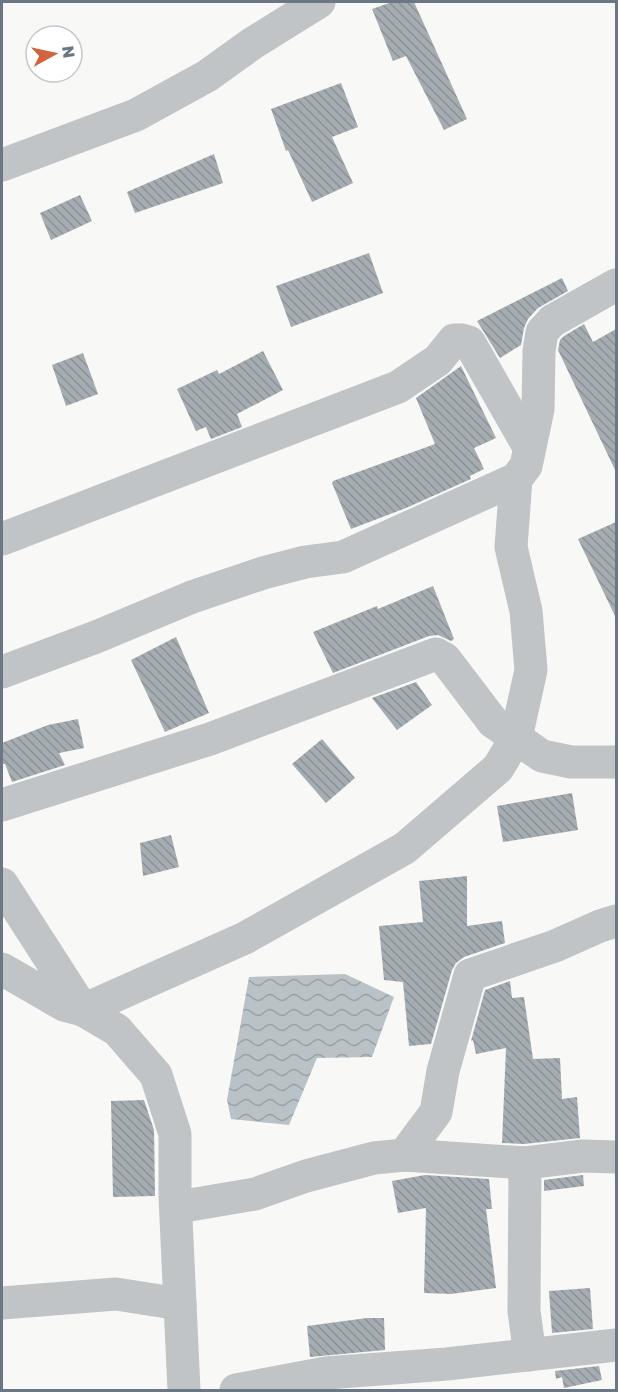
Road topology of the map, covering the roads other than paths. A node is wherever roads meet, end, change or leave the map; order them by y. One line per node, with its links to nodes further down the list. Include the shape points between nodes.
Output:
1 (319, 2): 2 (street, via 207,76 136,115)
2 (2, 165)
3 (616, 285): 4 (street, via 552,321 542,332 538,409)
4 (529, 447): 5 (street, via 526,466); 6 (street, via 469,342 454,340 438,360 398,387)
5 (516, 478): 7 (street, via 343,557 263,573); 8 (street, via 511,547 526,611 531,670)
6 (2, 539)
7 (2, 672)
8 (516, 738): 9 (street, via 542,756 571,762); 10 (street, via 492,722 445,658 436,654 210,739); 14 (street, via 498,768 405,848 245,938)
9 (616, 762)
10 (2, 805)
11 (2, 884): 14 (street)
12 (616, 921): 15 (street, via 470,975 443,1071 436,1112)
13 (2, 969): 14 (street, via 64,1005)
14 (83, 1010): 18 (street, via 117,1030 156,1075 175,1134)
15 (404, 1155): 17 (street); 18 (street, via 374,1158 255,1194)
16 (616, 1157): 17 (street, via 583,1156)
17 (525, 1163): 22 (street, via 524,1311)
18 (176, 1204): 20 (street)
19 (2, 1303): 20 (street, via 116,1294)
20 (180, 1304): 24 (street)
21 (616, 1345): 22 (street)
22 (530, 1355): 23 (street)
23 (410, 1379): 25 (street, via 375,1368)
24 (176, 1390)
25 (236, 1390)

